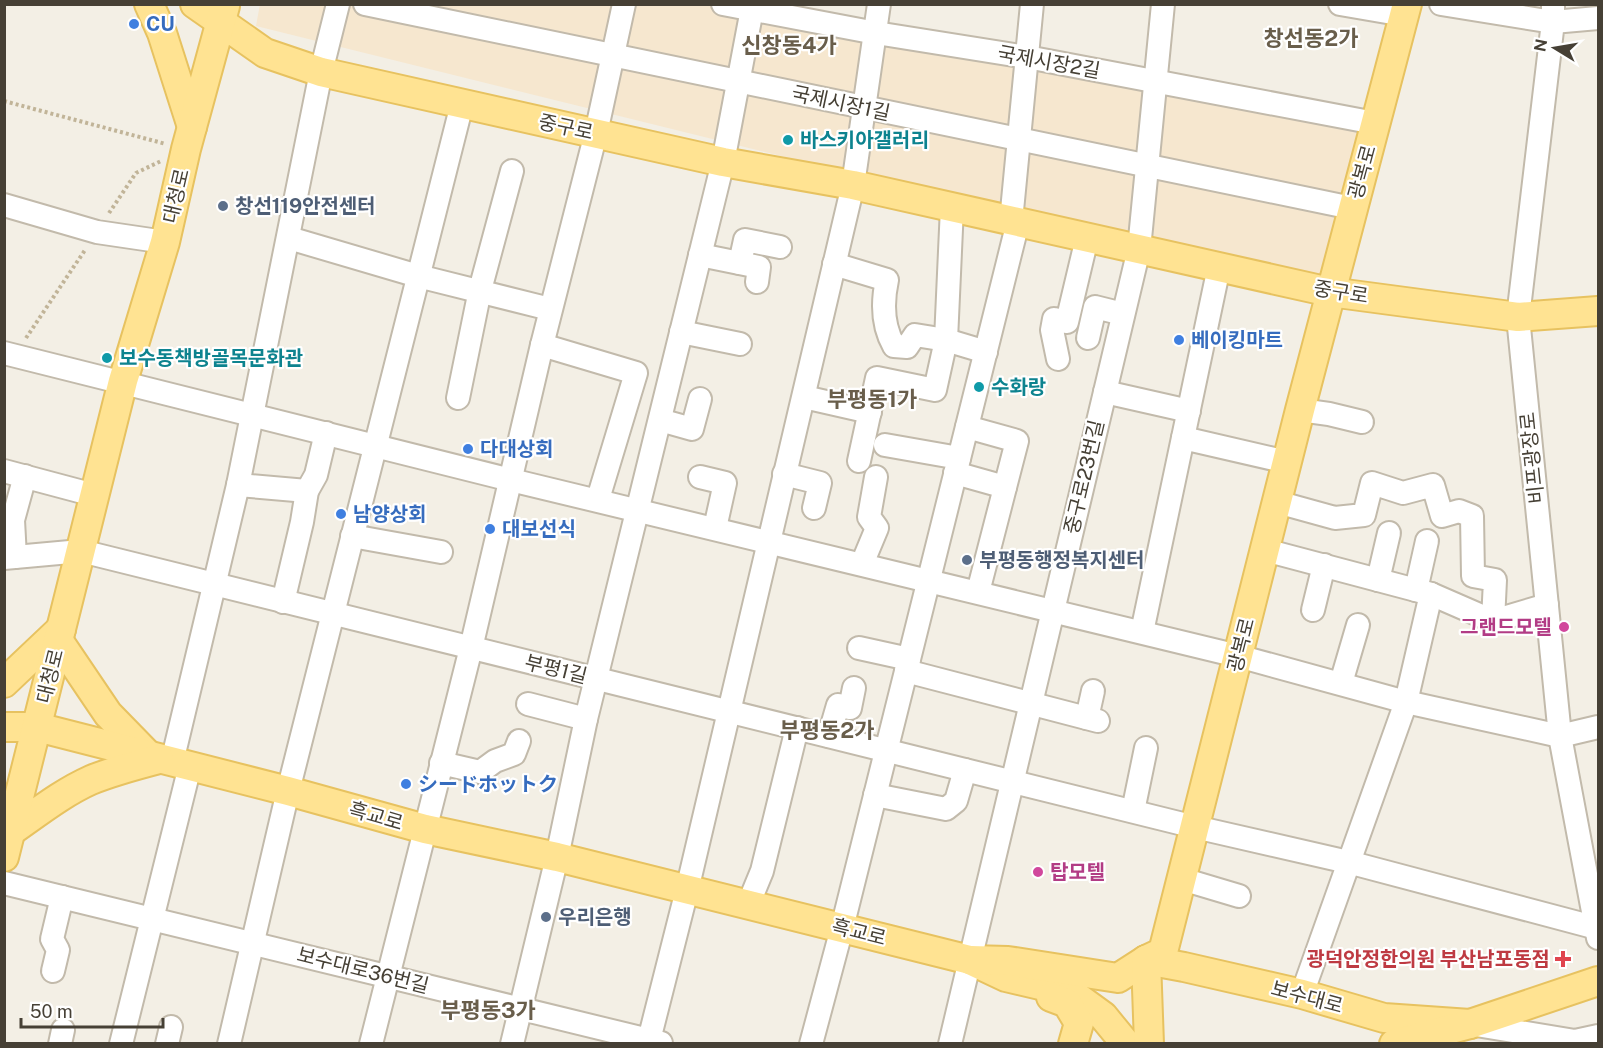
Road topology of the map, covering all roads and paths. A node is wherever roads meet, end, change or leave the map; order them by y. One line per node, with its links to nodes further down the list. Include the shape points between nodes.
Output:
1 (148, 4): 28 (main road, via 162,33)
2 (195, 4): 15 (main road, 중구로)
3 (338, 4): 20 (street)
4 (365, 4): 18 (street, 국제시장1길)
5 (624, 4): 18 (street)
6 (723, 4): 12 (street, 국제시장2길)
7 (879, 4): 17 (street)
8 (1032, 4): 19 (street)
9 (1163, 4): 22 (street, 중구로23번길)
10 (1340, 4): 13 (street)
11 (1441, 4): 14 (street)
12 (753, 8): 17 (street, 국제시장2길); 21 (street)
13 (1405, 10): 26 (main road, 광복로)
14 (1553, 13): 16 (street); 54 (street, 비프광장로)
15 (223, 14): 20 (main road, 중구로, via 265,53); 28 (main road, 대청로)
16 (1599, 18)
17 (876, 33): 19 (street, 국제시장2길); 25 (street)
18 (612, 56): 21 (street, 국제시장1길); 27 (street)
19 (1027, 57): 22 (street, 국제시장2길); 29 (street)
20 (321, 72): 24 (main road, 중구로); 38 (street)
21 (739, 82): 25 (street, 국제시장1길); 30 (street)
22 (1155, 82): 26 (street, 국제시장2길); 31 (street, 중구로23번길)
23 (4, 101): 28 (path, 대청로)
24 (462, 104): 27 (main road, 중구로); 47 (street)
25 (865, 108): 29 (street, 국제시장1길); 33 (street)
26 (1375, 123): 36 (main road, 광복로)
27 (596, 133): 30 (main road, 중구로); 51 (street)
28 (189, 138): 40 (main road, 대청로)
29 (1019, 140): 31 (street, 국제시장1길); 37 (street)
30 (723, 162): 33 (main road, 중구로); 43 (street)
31 (1147, 166): 36 (street, 국제시장1길); 42 (street, 중구로23번길)
32 (512, 171): 49 (street)
33 (853, 185): 35 (main road, 중구로); 45 (street)
34 (4, 205): 40 (street, via 97,232)
35 (952, 207): 37 (main road, 중구로); 57 (street)
36 (1352, 208): 50 (main road, 광복로)
37 (1015, 221): 39 (main road, 중구로); 60 (street)
38 (289, 238): 47 (street); 71 (street)
39 (1087, 238): 42 (main road, 중구로); 62 (street, via 1067,322 1054,319 1052,330)
40 (165, 242): 63 (main road, 대청로)
41 (780, 247): 44 (street, via 745,240)
42 (1139, 249): 46 (main road, 중구로); 53 (street, 중구로23번길)
43 (700, 255): 44 (street); 55 (street)
44 (740, 263): 48 (street, via 759,267)
45 (834, 264): 57 (street, via 887,280 884,315 894,346 908,347 915,335); 65 (street)
46 (1219, 267): 50 (main road, 중구로); 69 (street)
47 (418, 276): 49 (street); 77 (street)
48 (757, 282)
49 (480, 291): 51 (street); 66 (street)
50 (1330, 292): 54 (main road, 중구로); 68 (main road, 광복로)
51 (550, 309): 59 (street)
52 (1599, 311): 54 (main road, 중구로)
53 (1123, 315): 56 (street, via 1095,307); 64 (street, 중구로23번길)
54 (1518, 317): 112 (street, 비프광장로)
55 (681, 332): 58 (street); 72 (street)
56 (1088, 338)
57 (946, 340): 60 (street); 70 (street, via 935,390 877,378)
58 (740, 344)
59 (542, 345): 86 (street); 91 (street, via 636,373)
60 (986, 352): 74 (street)
61 (10, 354): 63 (street)
62 (1058, 359)
63 (123, 381): 71 (street); 90 (main road, 대청로)
64 (1105, 392): 69 (street); 113 (street, 중구로23번길)
65 (804, 397): 70 (street); 83 (street)
66 (458, 398)
67 (700, 399): 72 (street, via 692,429)
68 (1300, 410): 73 (street); 80 (main road, 광복로)
69 (1189, 411): 76 (street)
70 (870, 412): 79 (street)
71 (252, 415): 75 (street); 87 (street)
72 (660, 420): 94 (street)
73 (1362, 422)
74 (967, 427): 81 (street); 88 (street, via 1017,441)
75 (326, 433): 77 (street); 89 (street, via 316,475)
76 (1183, 438): 80 (street); 118 (street)
77 (375, 445): 86 (street); 97 (street)
78 (885, 445): 81 (street)
79 (859, 461)
80 (1287, 462): 92 (main road, 광복로)
81 (957, 466): 88 (street); 106 (street)
82 (15, 474): 90 (street); 103 (street)
83 (784, 474): 93 (street, via 820,483); 99 (street)
84 (700, 477): 95 (street, via 725,483)
85 (876, 477): 104 (street, via 869,517 878,528)
86 (511, 480): 91 (street); 120 (street)
87 (238, 484): 89 (street); 108 (street)
88 (1005, 487): 109 (street)
89 (306, 491): 111 (street)
90 (94, 495): 101 (main road, 대청로)
91 (598, 499): 94 (street)
92 (1277, 502): 100 (main road, 광복로); 116 (street, via 1335,518 1364,515 1372,483 1403,493 1433,485 1442,516 1459,511 1472,516 1473,576 1495,580)
93 (814, 508)
94 (638, 509): 95 (street); 124 (street)
95 (715, 528): 99 (street)
96 (1389, 533): 107 (street)
97 (352, 536): 102 (street); 115 (street)
98 (1427, 541): 110 (street)
99 (768, 543): 104 (street); 132 (street)
100 (1265, 550): 105 (street); 122 (main road, 광복로)
101 (81, 551): 103 (street, 부평1길); 108 (street, 부평1길); 119 (main road, 대청로)
102 (441, 552)
103 (10, 557)
104 (862, 564): 106 (street)
105 (1324, 565): 107 (street); 114 (street)
106 (929, 580): 109 (street); 123 (street)
107 (1378, 580): 110 (street)
108 (214, 585): 111 (street, 부평1길); 143 (street)
109 (978, 592): 113 (street)
110 (1423, 592): 116 (street); 129 (street)
111 (283, 602): 115 (street, 부평1길)
112 (1547, 605): 116 (street); 139 (street, 비프광장로)
113 (1053, 610): 118 (street); 131 (street, 중구로23번길)
114 (1313, 610)
115 (333, 614): 120 (street, 부평1길); 147 (street)
116 (1493, 621)
117 (1358, 625): 126 (street)
118 (1142, 632): 122 (street)
119 (60, 634): 125 (main road); 135 (main road, 대청로); 143 (main road, via 108,714)
120 (471, 648): 124 (street, 부평1길); 144 (street)
121 (859, 648): 123 (street)
122 (1238, 656): 126 (street); 151 (main road, 광복로)
123 (907, 665): 131 (street); 142 (street)
124 (596, 679): 132 (street, 부평1길); 133 (street)
125 (4, 682)
126 (1341, 683): 129 (street)
127 (854, 688): 138 (street, via 850,708 837,705)
128 (1093, 691): 131 (street, via 1093,720)
129 (1406, 702): 139 (street); 154 (street)
130 (528, 704): 133 (street)
131 (1030, 705): 146 (street, 중구로23번길)
132 (729, 712): 137 (street, 부평1길); 157 (street)
133 (586, 719): 153 (street)
134 (4, 727): 135 (main road, 흑교로)
135 (37, 727): 143 (main road, 흑교로); 150 (main road, 대청로)
136 (1599, 727): 139 (street)
137 (797, 728): 138 (street, 부평1길); 160 (street, via 762,871)
138 (830, 736): 142 (street, 부평1길)
139 (1560, 736): 163 (street, 비프광장로)
140 (519, 741): 144 (street, via 513,754 480,772)
141 (1146, 748): 149 (street)
142 (886, 750): 145 (street, 부평1길); 148 (street)
143 (167, 760): 147 (main road, 흑교로); 150 (main road, via 129,767 90,781); 161 (street)
144 (441, 763): 152 (street)
145 (964, 770): 146 (street, 부평1길); 148 (street, via 956,801 946,809)
146 (1012, 781): 149 (street, 부평1길); 165 (street, 중구로23번길)
147 (288, 791): 152 (main road, 흑교로); 164 (street)
148 (875, 795): 162 (street)
149 (1133, 811): 151 (street, 부평1길)
150 (9, 821)
151 (1195, 826): 154 (street, 부평1길); 155 (main road, 광복로)
152 (425, 829): 153 (main road, 흑교로); 168 (street)
153 (557, 857): 157 (main road, 흑교로); 172 (street)
154 (1348, 862): 163 (street, 부평1길); 171 (street)
155 (1182, 879): 158 (street); 166 (main road, 광복로, via 1163,952)
156 (4, 883): 159 (street, 보수대로36번길)
157 (687, 890): 160 (main road, 흑교로); 175 (street)
158 (1239, 896)
159 (62, 897): 161 (street, 보수대로36번길); 167 (street, via 52,939 58,951)
160 (748, 905): 162 (main road, 흑교로)
161 (152, 919): 164 (street, 보수대로36번길); 176 (street)
162 (842, 928): 165 (main road, 흑교로); 180 (street)
163 (1598, 933)
164 (253, 944): 168 (street, 보수대로36번길); 177 (street)
165 (970, 960): 166 (main road, 흑교로, via 1008,961 1118,978); 169 (main road, 흑교로); 181 (street, 중구로23번길)
166 (1146, 960): 171 (main road, 보수대로); 184 (main road)
167 (52, 971)
168 (387, 976): 172 (street, 보수대로36번길); 178 (street)
169 (1006, 976): 182 (main road, via 1067,1003 1079,1023); 183 (main road, 흑교로, via 1070,992 1103,1016)
170 (1599, 981): 173 (main road, 보수대로)
171 (1302, 994): 173 (main road, 보수대로, via 1384,1018)
172 (521, 1009): 175 (street, 보수대로36번길); 179 (street)
173 (1470, 1024): 174 (street, via 1575,1041); 185 (main road, 보수대로)
174 (1599, 1036)
175 (653, 1042)
176 (122, 1044)
177 (229, 1044)
178 (370, 1044)
179 (512, 1044)
180 (811, 1044)
181 (950, 1044)
182 (1073, 1044)
183 (1126, 1044)
184 (1149, 1044)
185 (1394, 1044)

